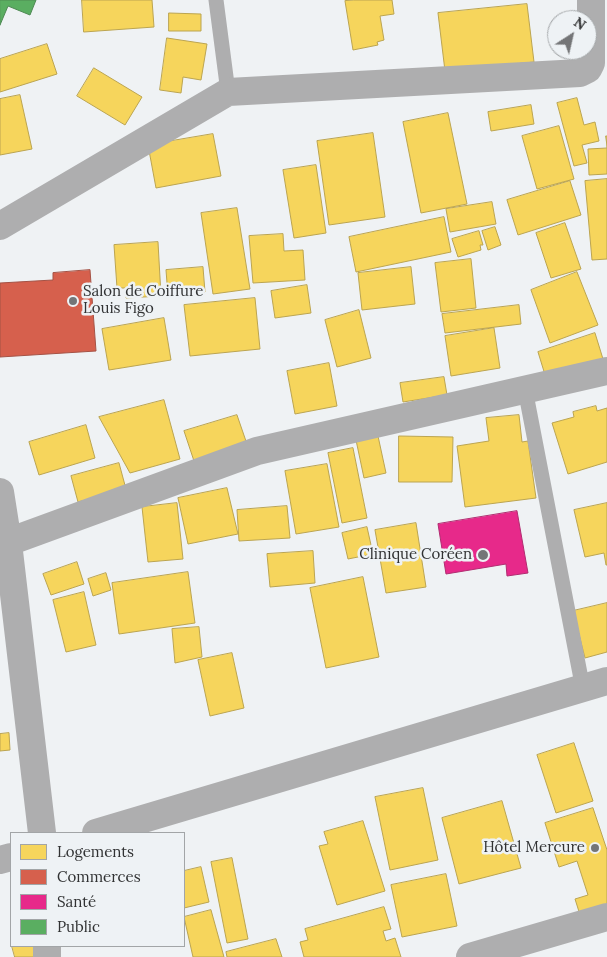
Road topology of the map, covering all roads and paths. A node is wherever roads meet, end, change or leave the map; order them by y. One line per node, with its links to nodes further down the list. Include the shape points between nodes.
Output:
1 (216, 0): 3 (lane)
2 (591, 0): 3 (street, via 591,63 580,73)
3 (228, 92): 4 (street)
4 (0, 226)
5 (607, 370): 6 (street)
6 (525, 389): 8 (street, via 257,450); 9 (lane)
7 (0, 492): 8 (street)
8 (4, 544): 10 (street)
9 (595, 685): 11 (street)
10 (42, 832)
11 (99, 832)
12 (607, 917): 13 (street)
13 (470, 957)

